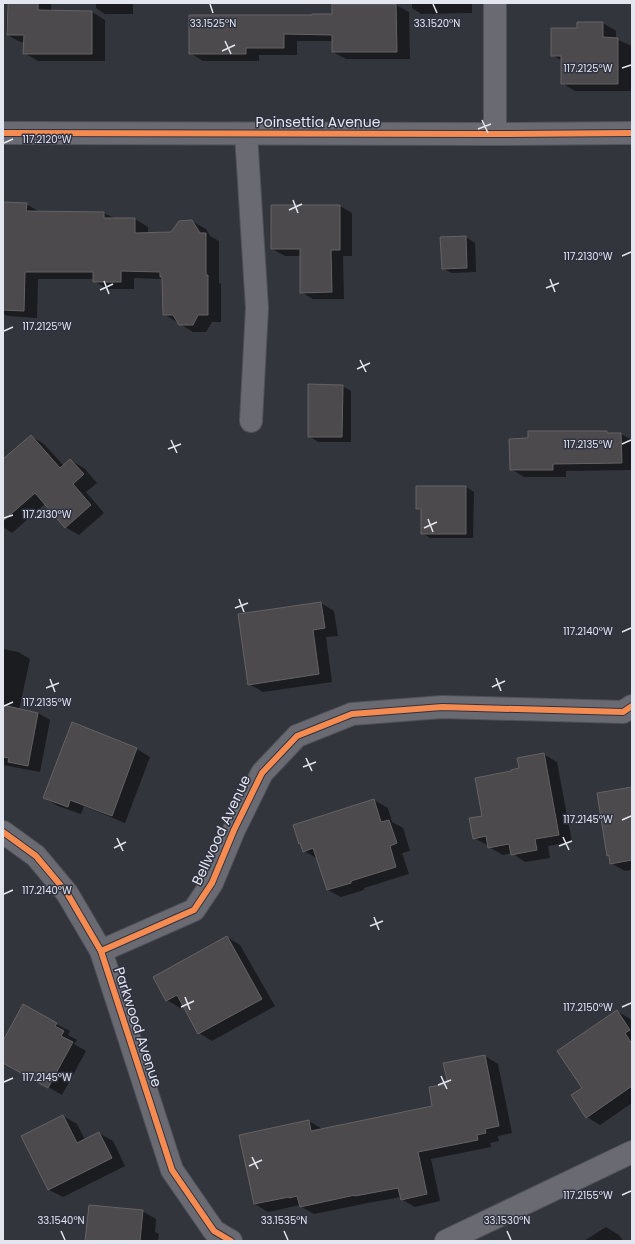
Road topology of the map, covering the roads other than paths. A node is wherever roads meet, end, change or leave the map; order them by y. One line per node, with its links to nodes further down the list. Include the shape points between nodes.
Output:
1 (495, 3): 5 (street)
2 (3, 133): 4 (street, Poinsettia Avenue)
3 (632, 133): 5 (street, Poinsettia Avenue)
4 (246, 134): 5 (street, Poinsettia Avenue); 6 (street, via 257,308)
5 (495, 134)
6 (251, 421)
7 (628, 709): 9 (street, Bellwood Avenue, via 442,707 352,714 297,736 262,773 212,883 194,910)
8 (3, 832): 9 (street, Parkwood Avenue, via 36,856 67,893)
9 (100, 951): 11 (street, Parkwood Avenue, via 172,1170 214,1231)
10 (632, 1152): 12 (street)
11 (231, 1241)
12 (446, 1241)

